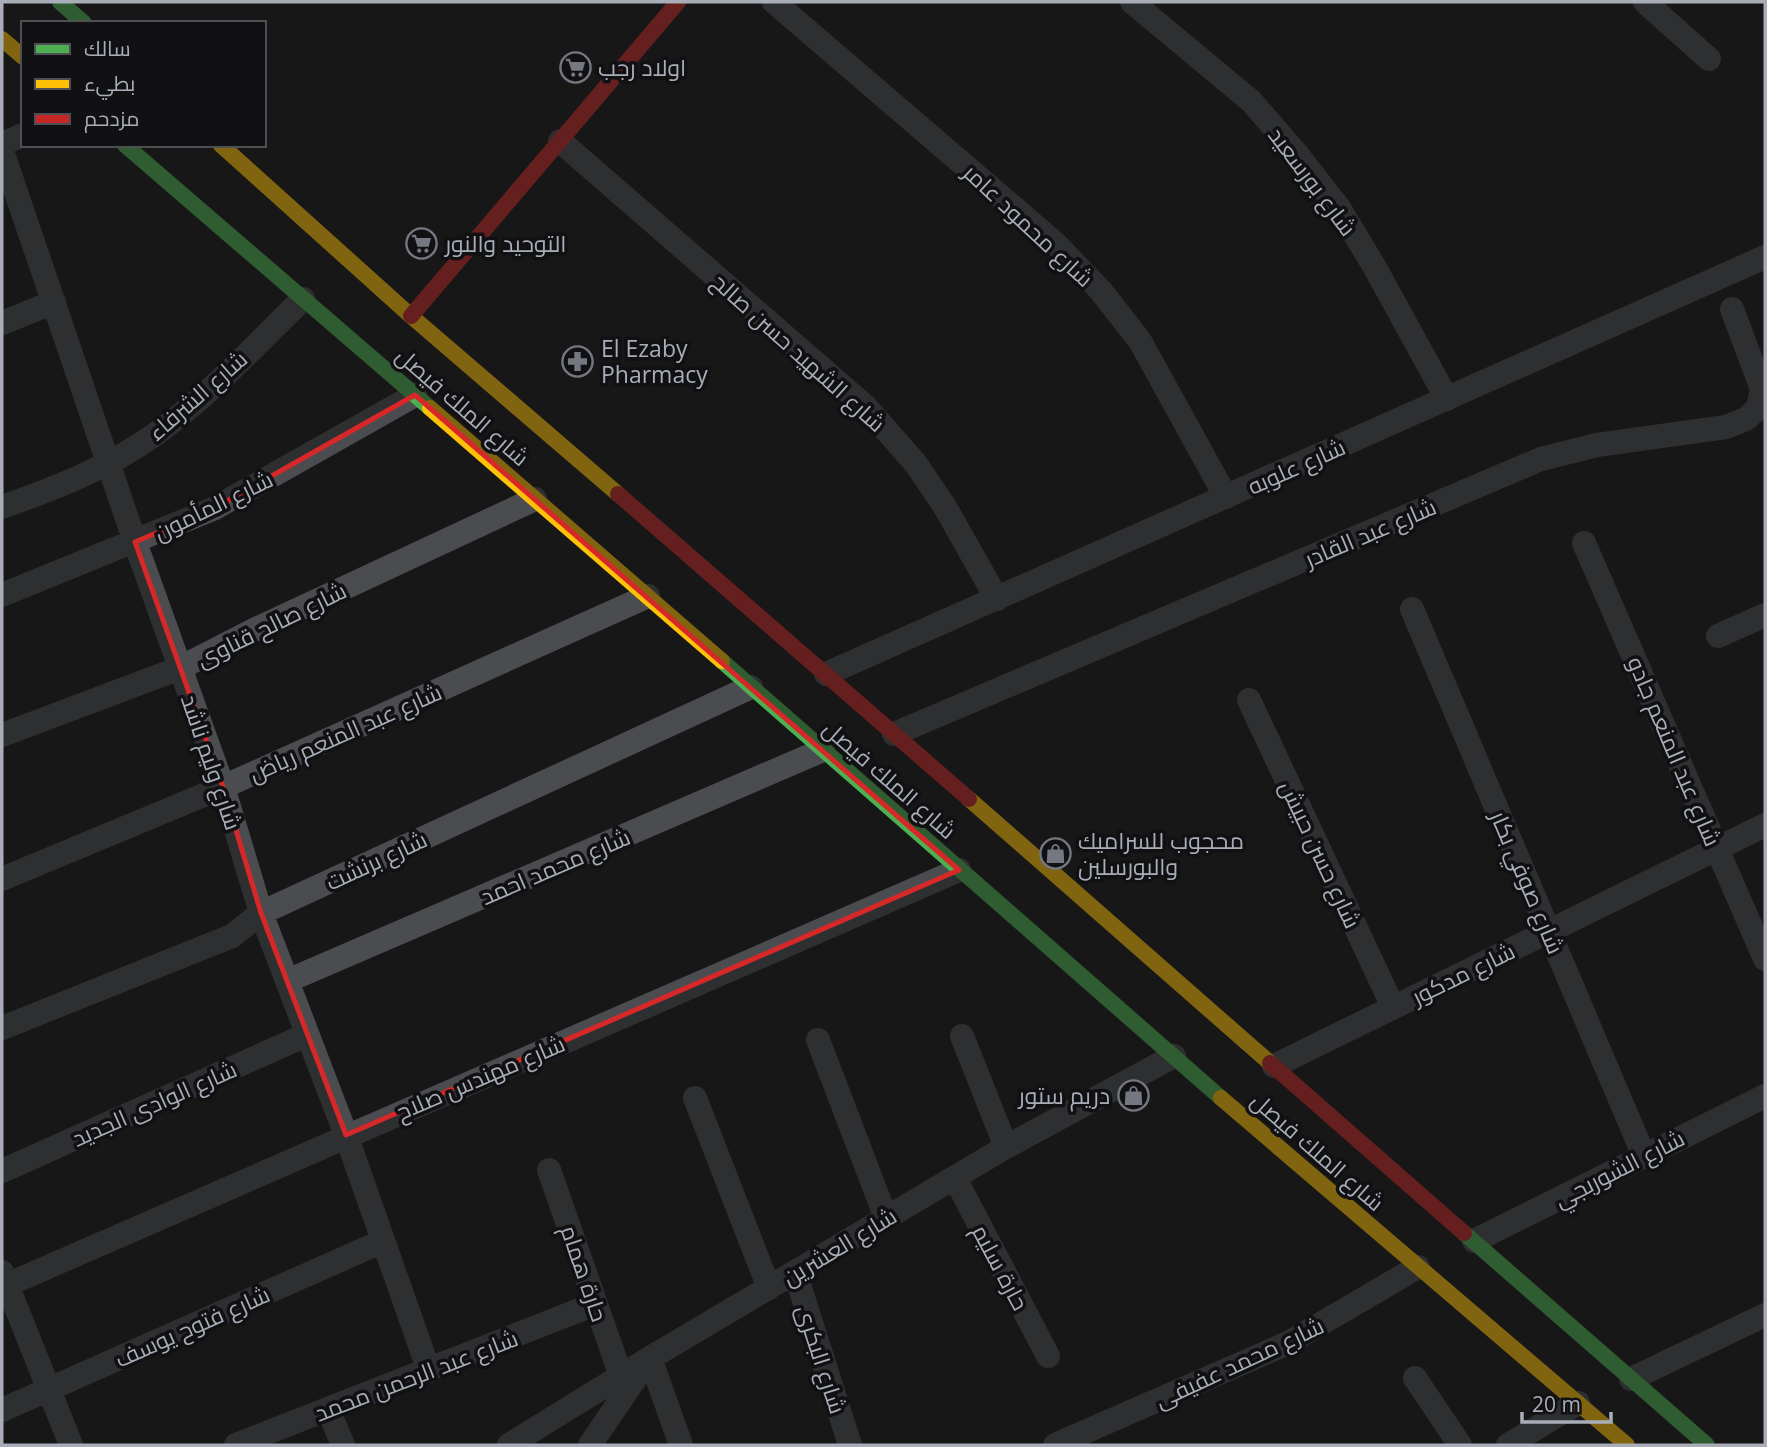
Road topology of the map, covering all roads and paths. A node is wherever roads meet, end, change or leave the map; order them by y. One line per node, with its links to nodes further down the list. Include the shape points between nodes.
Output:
1 (60, 2): 6 (main road)
2 (678, 2): 11 (main road)
3 (774, 2): 25 (street, شارع محمود عامر, via 1056,244 1101,291 1140,341)
4 (1132, 2): 23 (street, شارع بورسعيد, via 1251,101 1296,153 1339,208)
5 (1645, 2): 9 (street)
6 (81, 21)
7 (2, 39): 8 (main road)
8 (21, 55)
9 (1709, 59)
10 (21, 136): 12 (street)
11 (560, 141): 20 (main road); 32 (street, شارع الشهيد حسن صالح, via 865,407 946,506)
12 (2, 144)
13 (127, 147): 17 (main road, شارع الملك فيصل)
14 (222, 147): 20 (main road, شارع الملك فيصل)
15 (2, 151): 18 (street, شارع وليم ناشد)
16 (1765, 257): 23 (street, شارع علوبه)
17 (303, 299): 22 (main road, شارع الملك فيصل); 24 (street, شارع الشرفاء, via 187,410)
18 (54, 302): 21 (street); 24 (street, شارع وليم ناشد)
19 (1732, 309): 40 (street, شارع عبد القادر, via 1762,389 1758,408 1746,419 1726,427 1597,445 1541,459)
20 (411, 316): 37 (main road, شارع الملك فيصل)
21 (2, 323)
22 (415, 395): 26 (main road, شارع الملك فيصل); 28 (street, شارع المأمون, via 213,509)
23 (1447, 399): 25 (street, شارع علوبه)
24 (109, 463): 27 (street, شارع الشرفاء); 28 (street, شارع وليم ناشد)
25 (1226, 497): 32 (street, شارع علوبه)
26 (536, 499): 31 (main road, شارع الملك فيصل); 36 (street, شارع صالح قناوى)
27 (2, 507)
28 (135, 542): 30 (street, شارع المأمون); 36 (street, شارع وليم ناشد)
29 (1584, 543): 45 (street, شارع عبد المنعم جادو)
30 (2, 595)
31 (648, 596): 38 (main road, شارع الملك فيصل); 43 (street, شارع عبد المنعم رياض)
32 (997, 599): 37 (street, شارع علوبه)
33 (1412, 608): 49 (street, شارع صوفي بكار)
34 (1765, 615): 35 (street)
35 (1718, 636)
36 (180, 668): 41 (street, شارع صالح قناوى); 43 (street, شارع وليم ناشد)
37 (826, 674): 40 (main road, شارع الملك فيصل)
38 (751, 687): 42 (main road, شارع الملك فيصل); 48 (street, شارع برنشت)
39 (1249, 700): 52 (street, شارع حسن حبيش)
40 (894, 734): 58 (main road, شارع الملك فيصل)
41 (2, 735)
42 (823, 750): 46 (main road, شارع الملك فيصل); 51 (street, شارع محمد احمد)
43 (223, 787): 47 (street, شارع عبد المنعم رياض); 48 (street, شارع وليم ناشد)
44 (1765, 825): 45 (street, شارع مدكور)
45 (1717, 849): 49 (street, شارع مدكور); 50 (street, شارع عبد المنعم جادو)
46 (959, 870): 57 (main road, شارع الملك فيصل); 61 (street, شارع مهندس صلاح)
47 (2, 879)
48 (261, 913): 51 (street, شارع وليم ناشد); 53 (street, شارع برنشت, via 232,936)
49 (1549, 931): 52 (street, شارع مدكور); 63 (street, شارع صوفي بكار)
50 (1765, 959)
51 (287, 981): 54 (street, شارع وليم ناشد)
52 (1393, 1007): 58 (street, شارع مدكور)
53 (2, 1028)
54 (306, 1035): 61 (street, شارع وليم ناشد); 65 (street, شارع الوادى الجديد)
55 (962, 1036): 62 (street)
56 (818, 1040): 67 (street)
57 (1174, 1056): 62 (street, شارع العشرين); 70 (main road, شارع الملك فيصل)
58 (1274, 1066): 69 (main road, شارع الملك فيصل)
59 (1765, 1096): 63 (street, شارع الشوربجي)
60 (695, 1098): 73 (street)
61 (345, 1135): 68 (street, شارع وليم ناشد); 72 (street, شارع مهندس صلاح)
62 (1006, 1147): 66 (street, شارع العشرين)
63 (1644, 1156): 69 (street, شارع الشوربجي)
64 (549, 1170): 74 (street, حارة همام)
65 (2, 1171)
66 (955, 1178): 67 (street, شارع العشرين); 76 (street, حارة سليم)
67 (886, 1218): 71 (street, شارع العشرين)
68 (383, 1241): 78 (street, شارع وليم ناشد); 82 (street, شارع فتوح يوسف)
69 (1474, 1241): 81 (main road, شارع الملك فيصل)
70 (1418, 1267): 83 (main road, شارع الملك فيصل); 93 (street, شارع محمد عفيفى, via 1288,1343)
71 (795, 1272): 73 (street, شارع العشرين); 92 (street, شارع البكرى)
72 (3, 1281): 82 (street)
73 (769, 1288): 77 (street, شارع العشرين)
74 (595, 1304): 78 (street, شارع عبد الرحمن محمد); 79 (street, حارة همام)
75 (1765, 1315): 81 (street)
76 (1048, 1356)
77 (650, 1358): 79 (street, شارع العشرين); 90 (street); 91 (street)
78 (429, 1371): 84 (street, شارع عبد الرحمن محمد)
79 (621, 1376): 89 (street, شارع العشرين)
80 (1415, 1378): 94 (street)
81 (1631, 1379): 97 (main road, شارع الملك فيصل)
82 (49, 1391): 85 (street, شارع فتوح يوسف); 86 (street)
83 (1578, 1403): 95 (street); 96 (main road, شارع الملك فيصل)
84 (328, 1409): 87 (street, شارع عبد الرحمن محمد); 88 (street)
85 (2, 1410)
86 (71, 1445)
87 (236, 1445)
88 (343, 1445)
89 (509, 1445)
90 (590, 1445)
91 (681, 1445)
92 (850, 1445)
93 (1055, 1445)
94 (1460, 1445)
95 (1508, 1445)
96 (1627, 1445)
97 (1707, 1445)

